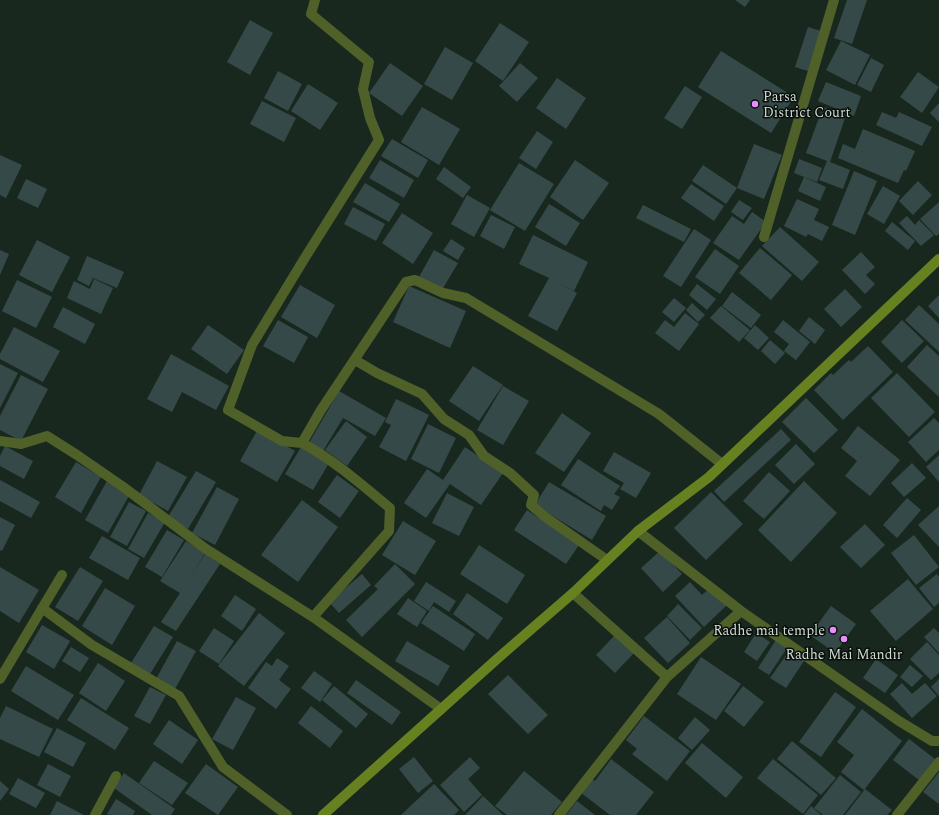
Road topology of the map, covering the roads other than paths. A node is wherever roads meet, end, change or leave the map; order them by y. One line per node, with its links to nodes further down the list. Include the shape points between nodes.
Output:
1 (315, 0): 7 (street, via 311,14 369,62 363,89 370,118 379,140 252,345 228,410 282,441)
2 (834, 0): 3 (street)
3 (764, 237)
4 (939, 259): 8 (street)
5 (355, 360): 7 (street); 8 (street, via 406,282 415,280 442,293 466,298 659,414); 10 (street, via 422,394 444,419 469,435 484,456 510,473 534,495 531,504 544,516)
6 (0, 441): 15 (street, via 21,444 47,436 122,486 206,549)
7 (302, 443): 15 (street, via 347,472 390,508 390,531)
8 (722, 464): 9 (street, via 709,477)
9 (638, 531): 10 (street); 14 (street)
10 (607, 560): 12 (street)
11 (62, 575): 13 (street)
12 (573, 593): 16 (street); 18 (street)
13 (42, 608): 17 (street); 23 (street, via 92,645 179,696 223,767)
14 (742, 611): 16 (street); 19 (street, via 899,721 932,741)
15 (313, 617): 18 (street)
16 (667, 677): 25 (street)
17 (0, 679)
18 (441, 709): 24 (street)
19 (939, 741)
20 (939, 762): 26 (street)
21 (116, 776): 22 (street)
22 (95, 815)
23 (287, 815)
24 (323, 815)
25 (559, 815)
26 (897, 815)

